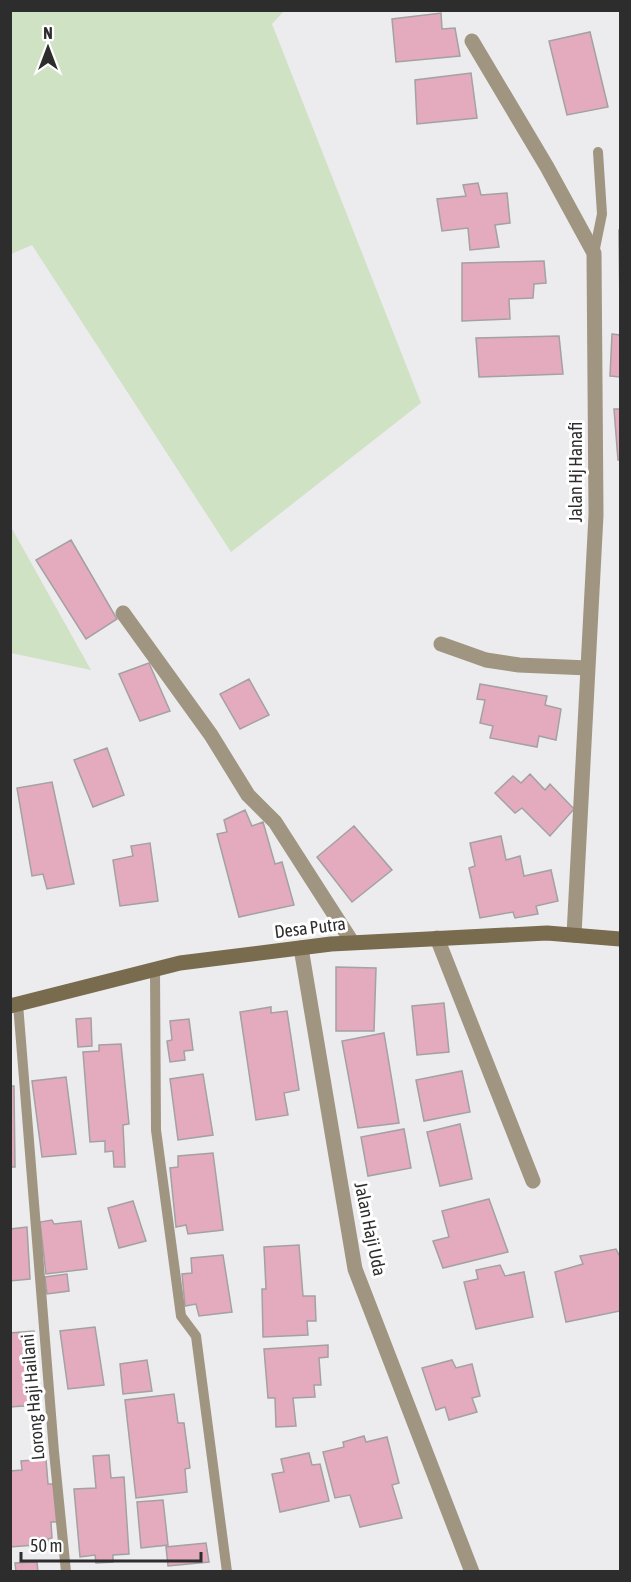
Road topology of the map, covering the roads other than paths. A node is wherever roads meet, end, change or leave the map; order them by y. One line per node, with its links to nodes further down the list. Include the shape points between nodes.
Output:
1 (472, 41): 3 (street, Jalan Hj Hanafi)
2 (598, 152): 3 (lane, via 602,213)
3 (594, 253): 6 (street, Jalan Hj Hanafi, via 596,515)
4 (123, 613): 10 (street, via 211,735 248,795 275,822)
5 (441, 644): 6 (street, via 497,662)
6 (588, 668): 7 (street, Jalan Hj Hanafi)
7 (574, 935): 8 (street, Desa Putra); 9 (street, Desa Putra)
8 (437, 938): 10 (street, Desa Putra); 14 (street)
9 (621, 939)
10 (352, 942): 11 (street, Desa Putra)
11 (301, 948): 12 (street, Desa Putra); 17 (street, Jalan Haji Uda, via 355,1269)
12 (155, 969): 13 (street, Desa Putra); 16 (lane, via 156,1130 182,1316 196,1336)
13 (14, 1005): 15 (lane, Lorong Haji Hailani)
14 (533, 1181)
15 (66, 1572)
16 (227, 1572)
17 (472, 1572)

